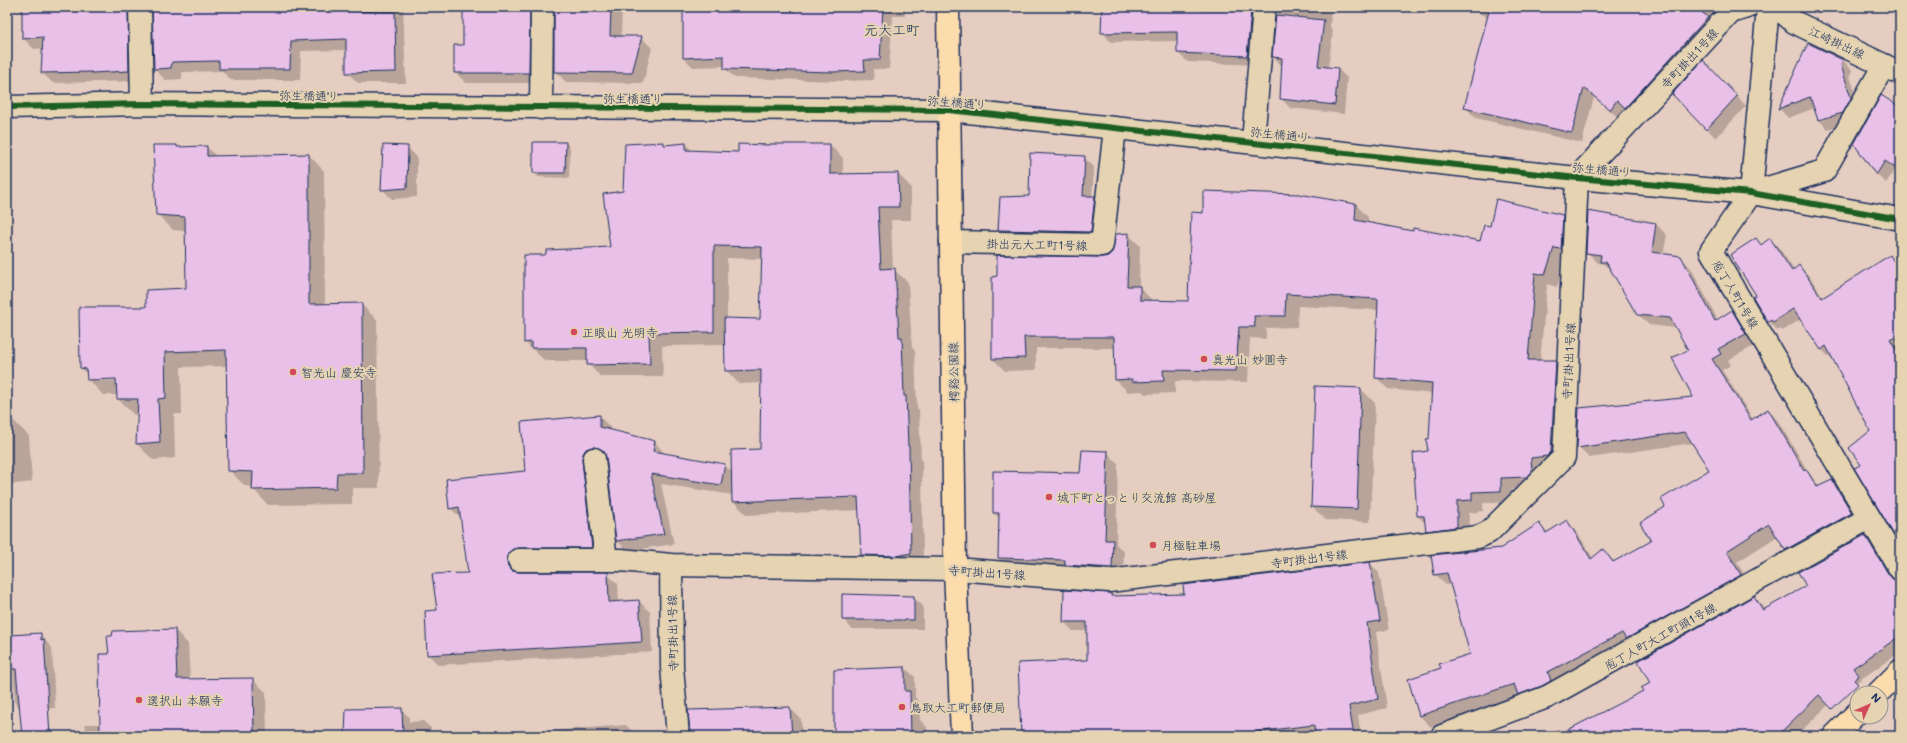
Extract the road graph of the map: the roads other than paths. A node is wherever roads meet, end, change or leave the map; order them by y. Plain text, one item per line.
1 (140, 7) edge
2 (542, 7) edge
3 (948, 7) edge
4 (1264, 7) edge
5 (1747, 7) edge
6 (1768, 7) edge
7 (1777, 7) edge
8 (1892, 69) edge
9 (142, 104) junction
10 (7, 107) edge
11 (542, 108) junction
12 (949, 110) junction
13 (1115, 128) junction
14 (1253, 142) junction
15 (1577, 178) junction
16 (1751, 193) junction
17 (1900, 219) edge
18 (951, 242) junction
19 (594, 459) dead end
20 (1870, 518) junction
21 (519, 560) dead end
22 (606, 560) junction
23 (671, 565) junction
24 (956, 569) junction
25 (1900, 569) edge
26 (1900, 671) edge
27 (1886, 685) edge
28 (1849, 721) edge
29 (678, 736) edge
30 (962, 736) edge
31 (1442, 736) edge
32 (1834, 736) edge

1 - 9 street
2 - 11 street
3 - 12 main road, 樗谿公園線
4 - 14 street
5 - 15 street, 寺町掛出1号線
6 - 16 street
7 - 8 street, 江崎掛出線
8 - 16 street
9 - 10 street, 弥生橋通り
9 - 11 street, 弥生橋通り
11 - 12 street, 弥生橋通り
12 - 13 street, 弥生橋通り
12 - 18 main road, 樗谿公園線
13 - 14 street, 弥生橋通り
13 - 18 street, 掛出元大工町1号線
14 - 15 street, 弥生橋通り
15 - 16 street, 弥生橋通り
15 - 24 street, 寺町掛出1号線
16 - 17 street, 弥生橋通り
16 - 20 street, 庖丁人町1号線
18 - 24 main road, 樗谿公園線
19 - 22 street
20 - 25 street, 庖丁人町1号線
20 - 31 street, 庖丁人町大工町頭1号線
21 - 22 street
22 - 23 street
23 - 24 street, 寺町掛出1号線
23 - 29 street, 寺町掛出1号線
24 - 30 main road, 樗谿公園線
26 - 27 main road
28 - 32 main road

